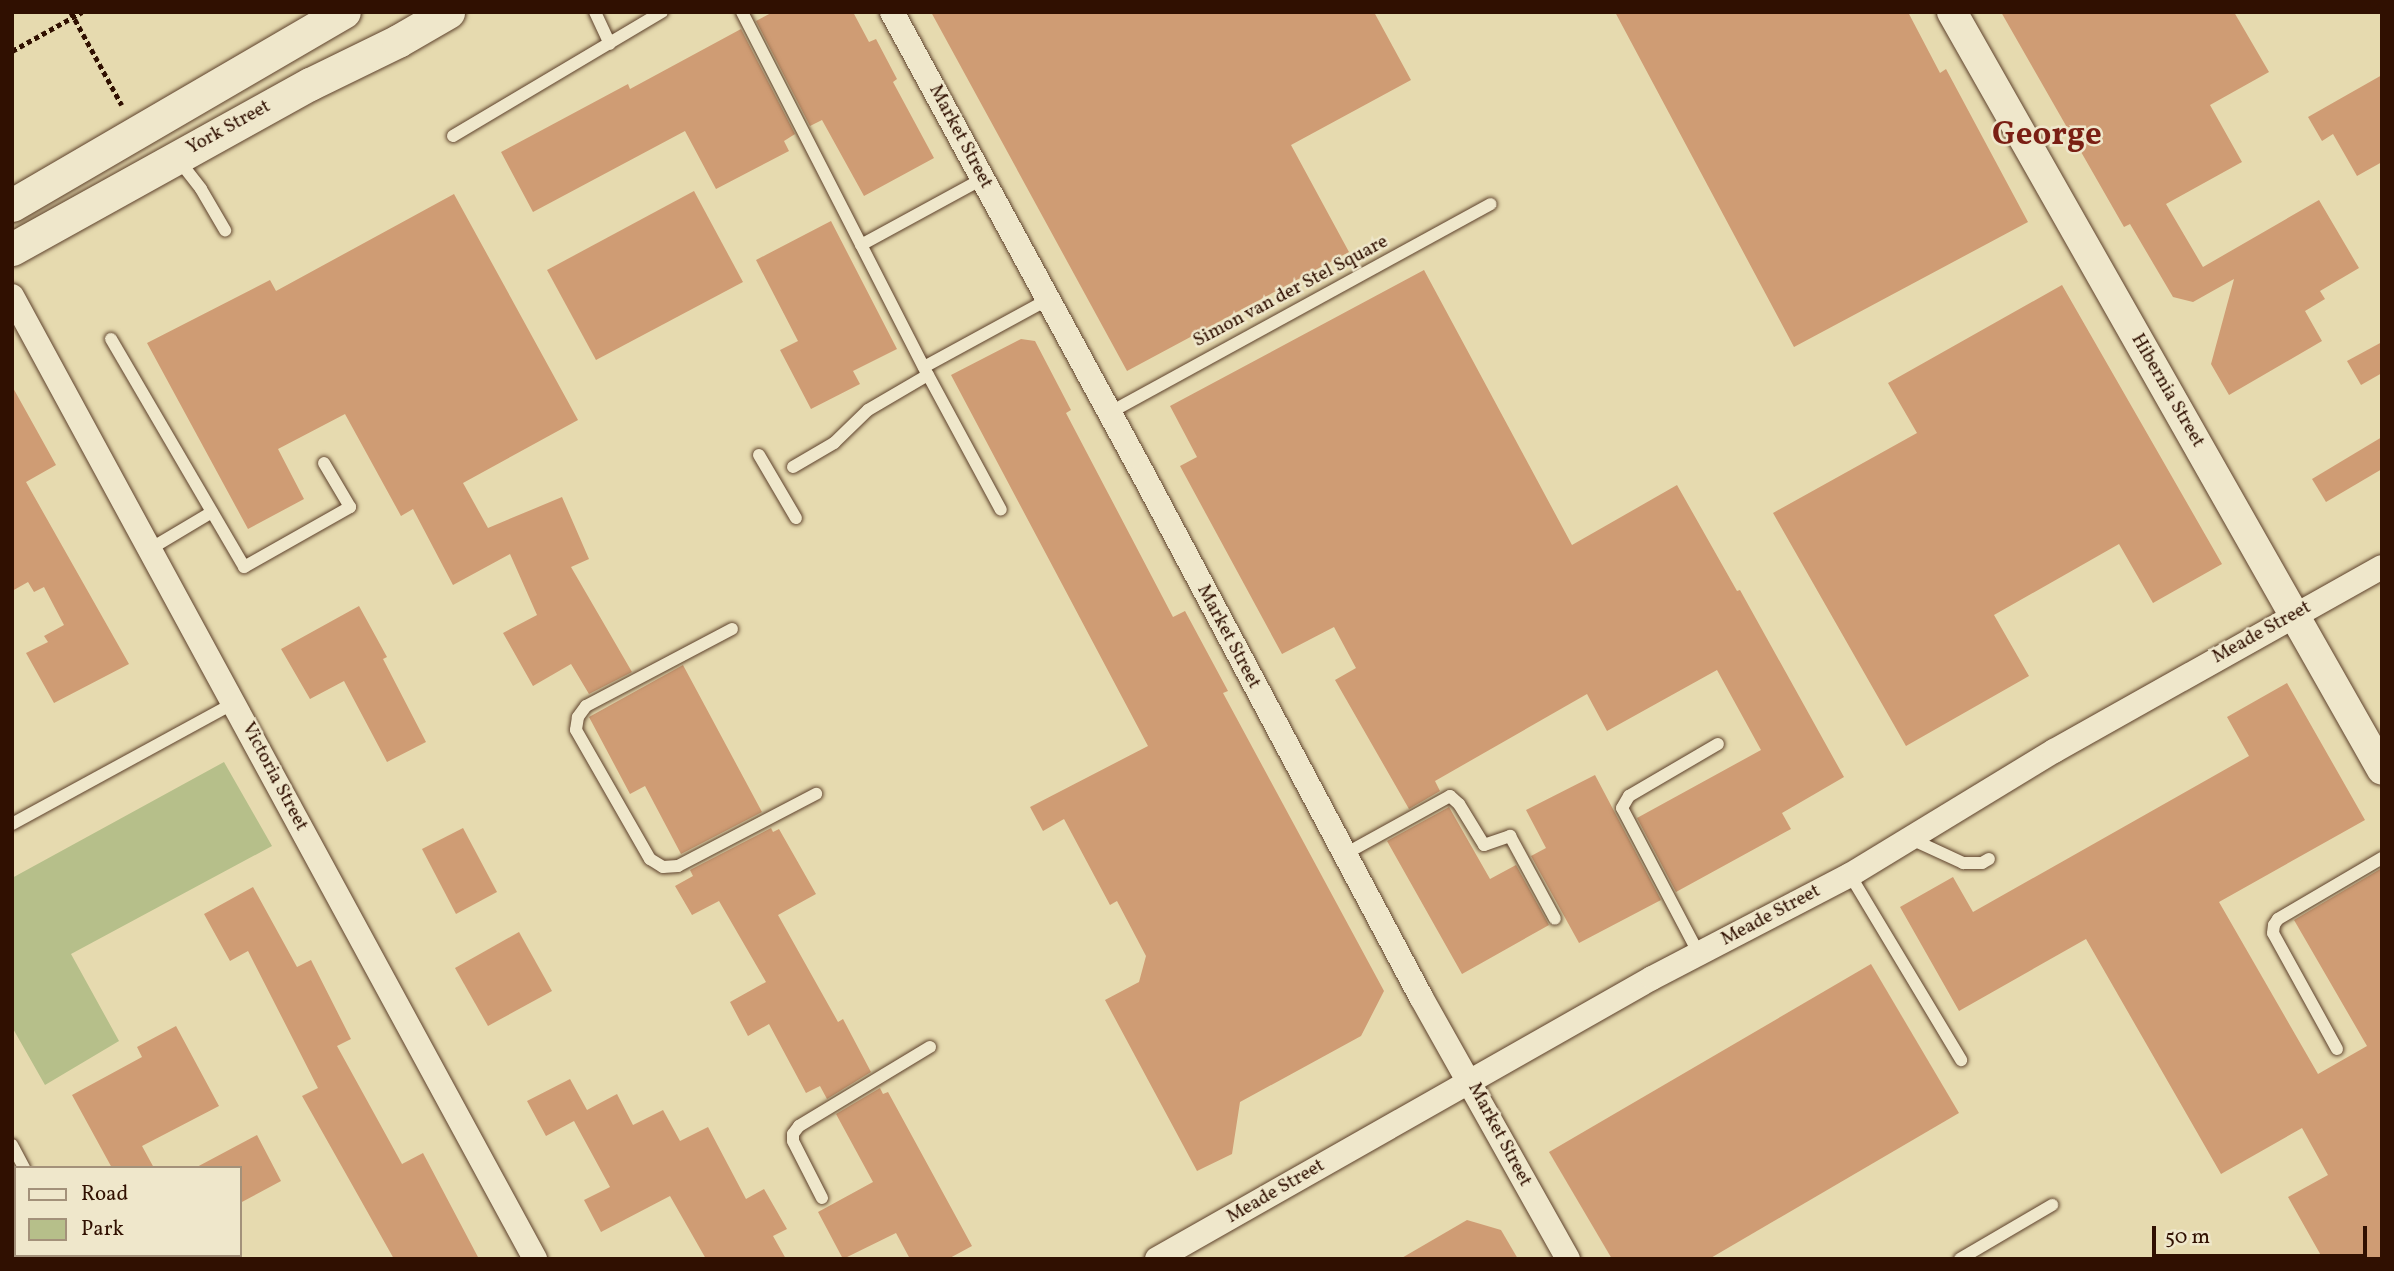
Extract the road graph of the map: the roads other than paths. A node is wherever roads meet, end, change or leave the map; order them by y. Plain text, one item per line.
1 (344, 12) edge
2 (448, 12) edge
3 (595, 12) edge
4 (662, 12) edge
5 (742, 12) edge
6 (892, 12) edge
7 (1952, 12) edge
8 (610, 44) junction
9 (453, 136) dead end
10 (177, 157) junction
11 (982, 179) junction
12 (1490, 204) dead end
13 (12, 205) edge
14 (225, 230) dead end
15 (861, 245) junction
16 (12, 249) edge
17 (12, 296) edge
18 (1047, 300) junction
19 (111, 339) dead end
20 (926, 371) junction
21 (1109, 413) junction
22 (759, 455) dead end
23 (324, 463) dead end
24 (793, 467) dead end
25 (1001, 510) dead end
26 (212, 512) junction
27 (796, 518) dead end
28 (150, 549) junction
29 (2382, 566) edge
30 (2294, 615) junction
31 (732, 629) dead end
32 (234, 703) junction
33 (1718, 744) dead end
34 (2382, 770) edge
35 (816, 794) dead end
36 (12, 824) edge
37 (1909, 838) junction
38 (1345, 854) junction
39 (2382, 858) edge
40 (1989, 859) dead end
41 (1850, 875) junction
42 (1555, 919) dead end
43 (1699, 954) junction
44 (930, 1047) dead end
45 (2337, 1049) dead end
46 (1961, 1060) dead end
47 (1471, 1083) junction
48 (12, 1145) edge
49 (23, 1166) edge
50 (822, 1198) dead end
51 (2052, 1205) dead end
52 (535, 1259) edge
53 (1157, 1259) edge
54 (1568, 1259) edge
55 (1960, 1259) edge

1 - 13 main road, York Street
2 - 10 main road, York Street
3 - 8 lane
4 - 8 lane
5 - 15 lane
6 - 11 street, Market Street
7 - 30 street, Hibernia Street
8 - 9 lane
10 - 14 lane
10 - 16 main road, York Street
11 - 15 lane
11 - 18 street, Market Street
12 - 21 lane, Simon van der Stel Square
15 - 20 lane
17 - 28 street, Victoria Street
18 - 20 lane
18 - 21 street, Market Street
19 - 26 lane
20 - 24 lane
20 - 25 lane
21 - 38 street, Market Street
22 - 27 lane
23 - 26 lane
26 - 28 lane
28 - 32 street, Victoria Street
29 - 30 street, Meade Street
30 - 34 street, Hibernia Street
30 - 37 street, Meade Street
31 - 35 lane
32 - 36 lane
32 - 52 street, Victoria Street
33 - 43 lane
37 - 40 lane
37 - 41 street, Meade Street
38 - 42 lane
38 - 47 street, Market Street
39 - 45 lane
41 - 43 street, Meade Street
41 - 46 lane
43 - 47 street, Meade Street
44 - 50 lane
47 - 53 street, Meade Street
47 - 54 street, Market Street
48 - 49 lane
51 - 55 lane

